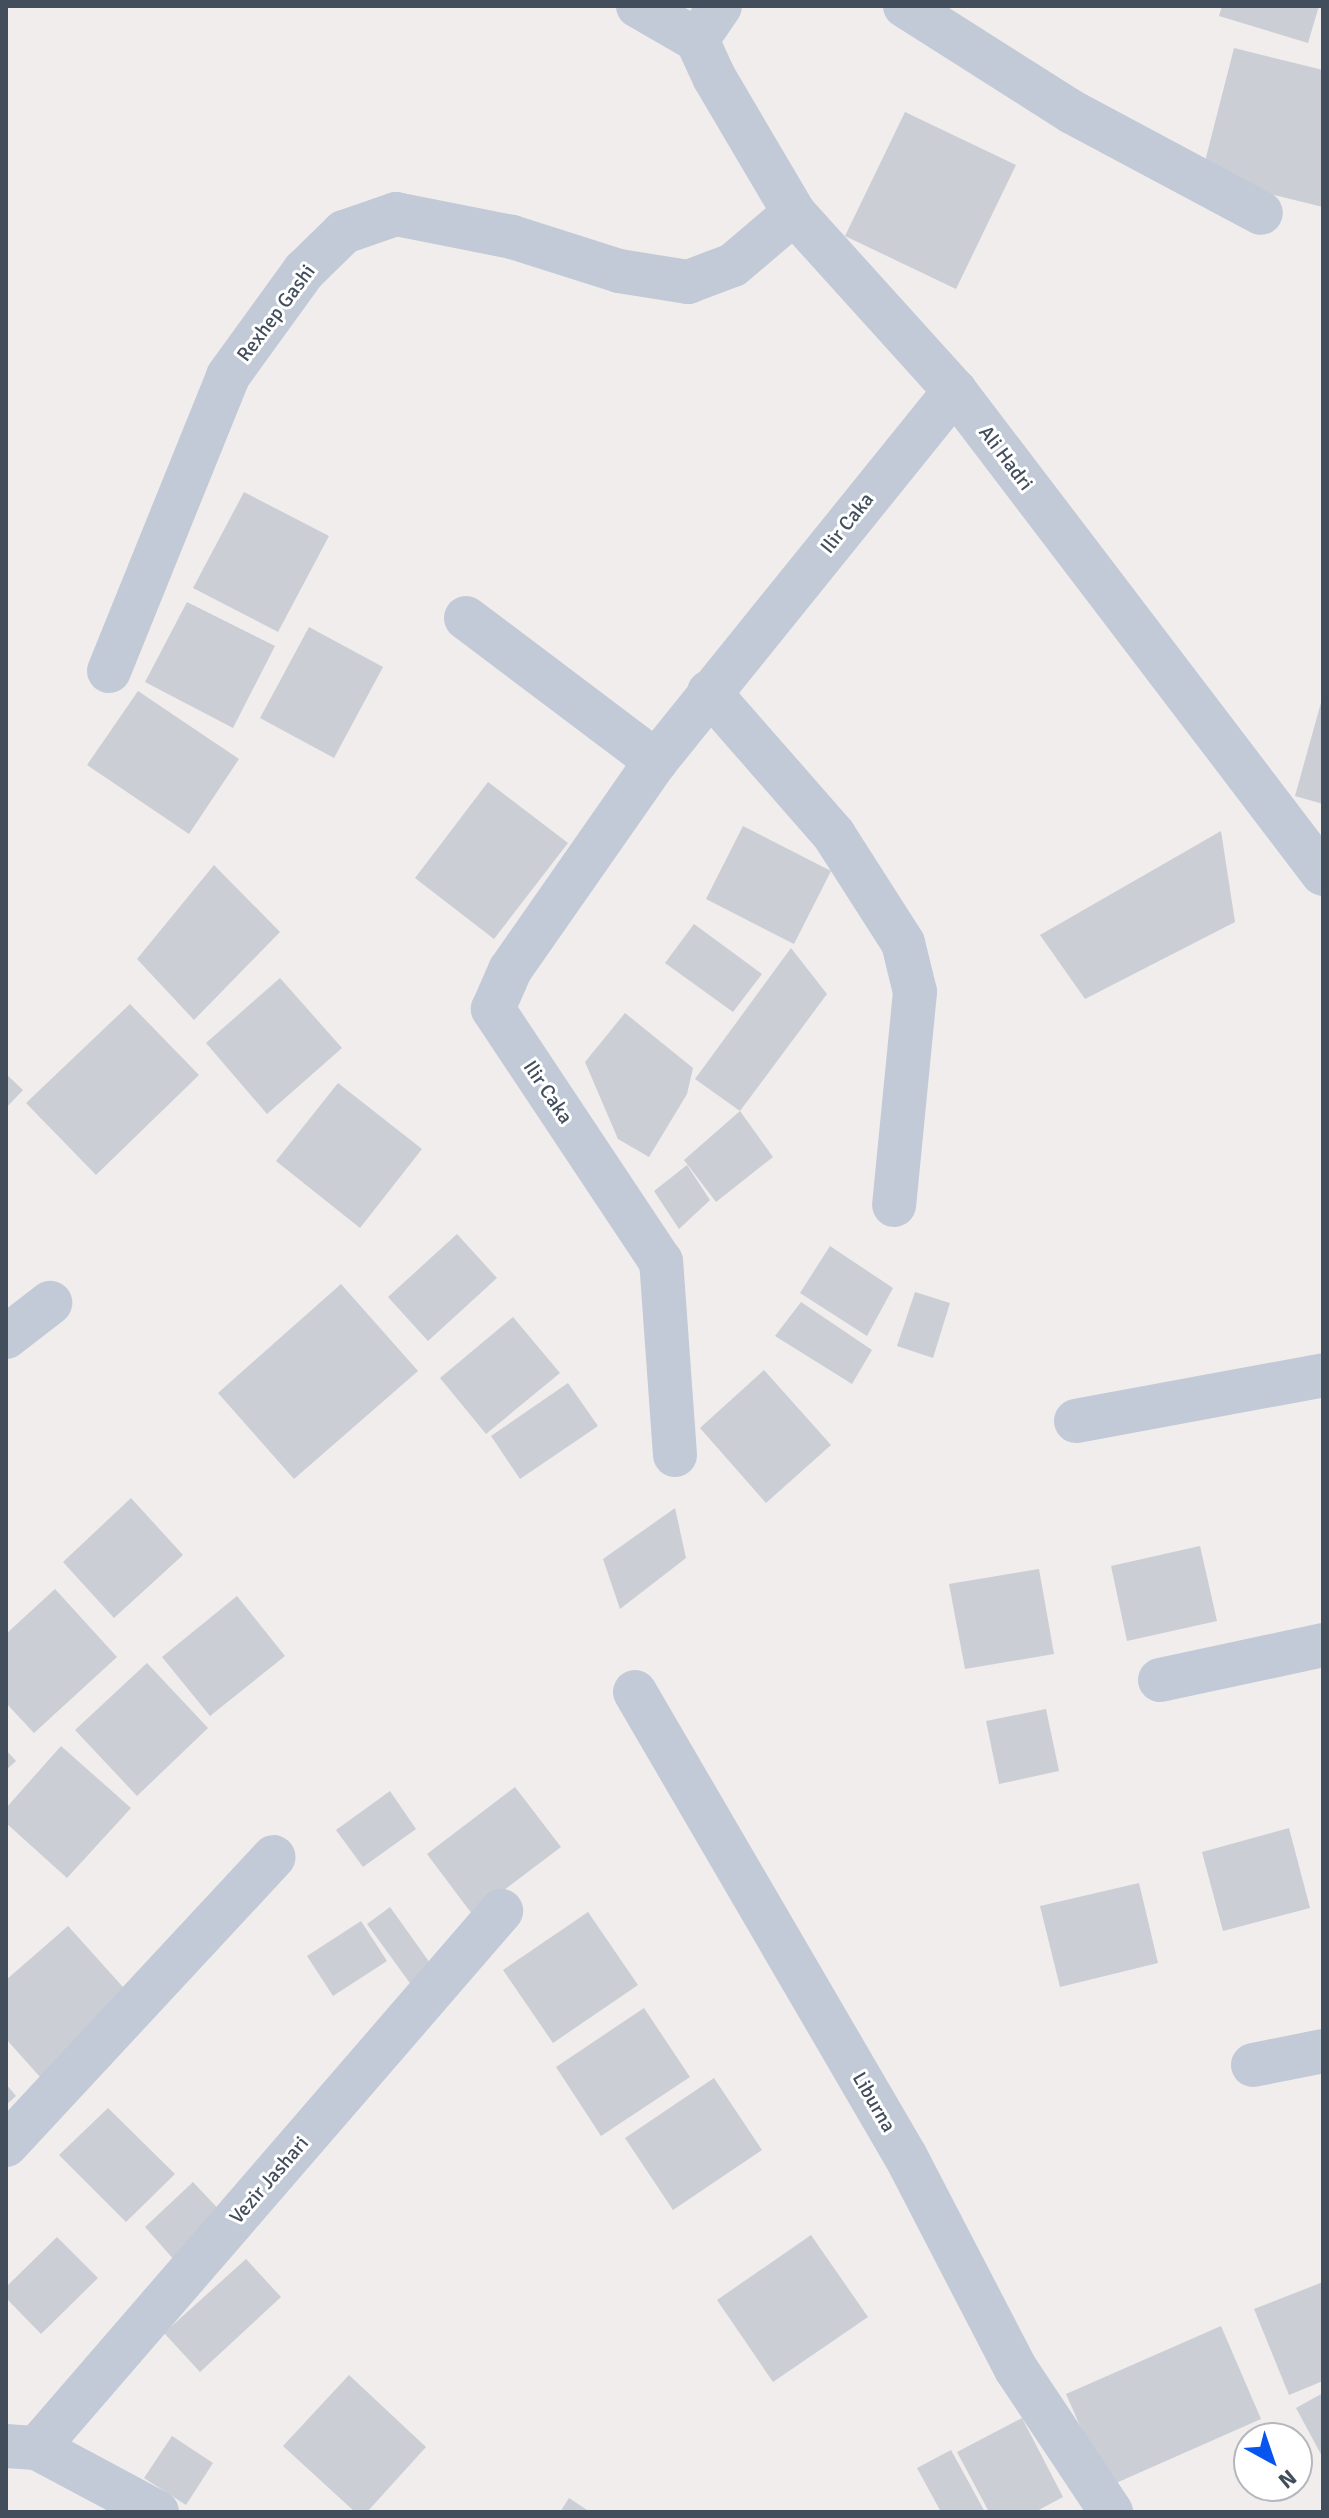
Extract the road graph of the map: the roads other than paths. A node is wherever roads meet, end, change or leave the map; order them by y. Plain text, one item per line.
1 (638, 6) edge
2 (905, 6) edge
3 (708, 23) edge
4 (794, 213) junction
5 (1261, 213) dead end
6 (955, 391) junction
7 (466, 618) dead end
8 (109, 671) dead end
9 (709, 692) junction
10 (656, 761) junction
11 (1323, 874) edge
12 (894, 1205) dead end
13 (50, 1303) dead end
14 (6, 1337) edge
15 (1323, 1375) edge
16 (1076, 1421) dead end
17 (675, 1455) dead end
18 (1323, 1645) edge
19 (1160, 1680) dead end
20 (635, 1692) dead end
21 (274, 1857) dead end
22 (501, 1911) dead end
23 (1323, 2051) edge
24 (1253, 2065) dead end
25 (6, 2145) edge
26 (22, 2447) edge
27 (157, 2512) edge
28 (1111, 2512) edge

1 - 3 street
2 - 5 street
3 - 4 street, Ali Hadri
4 - 6 street, Ali Hadri
4 - 8 street, Rexhep Gashi
6 - 9 street, Ilir Caka
6 - 11 street, Ali Hadri
7 - 10 street
9 - 10 street, Ilir Caka
9 - 12 street
10 - 17 street, Ilir Caka
13 - 14 street
15 - 16 street
18 - 19 street
20 - 28 street, Liburna
21 - 25 street
22 - 26 street, Vezir Jashari
23 - 24 street
26 - 27 street, Vezir Jashari

